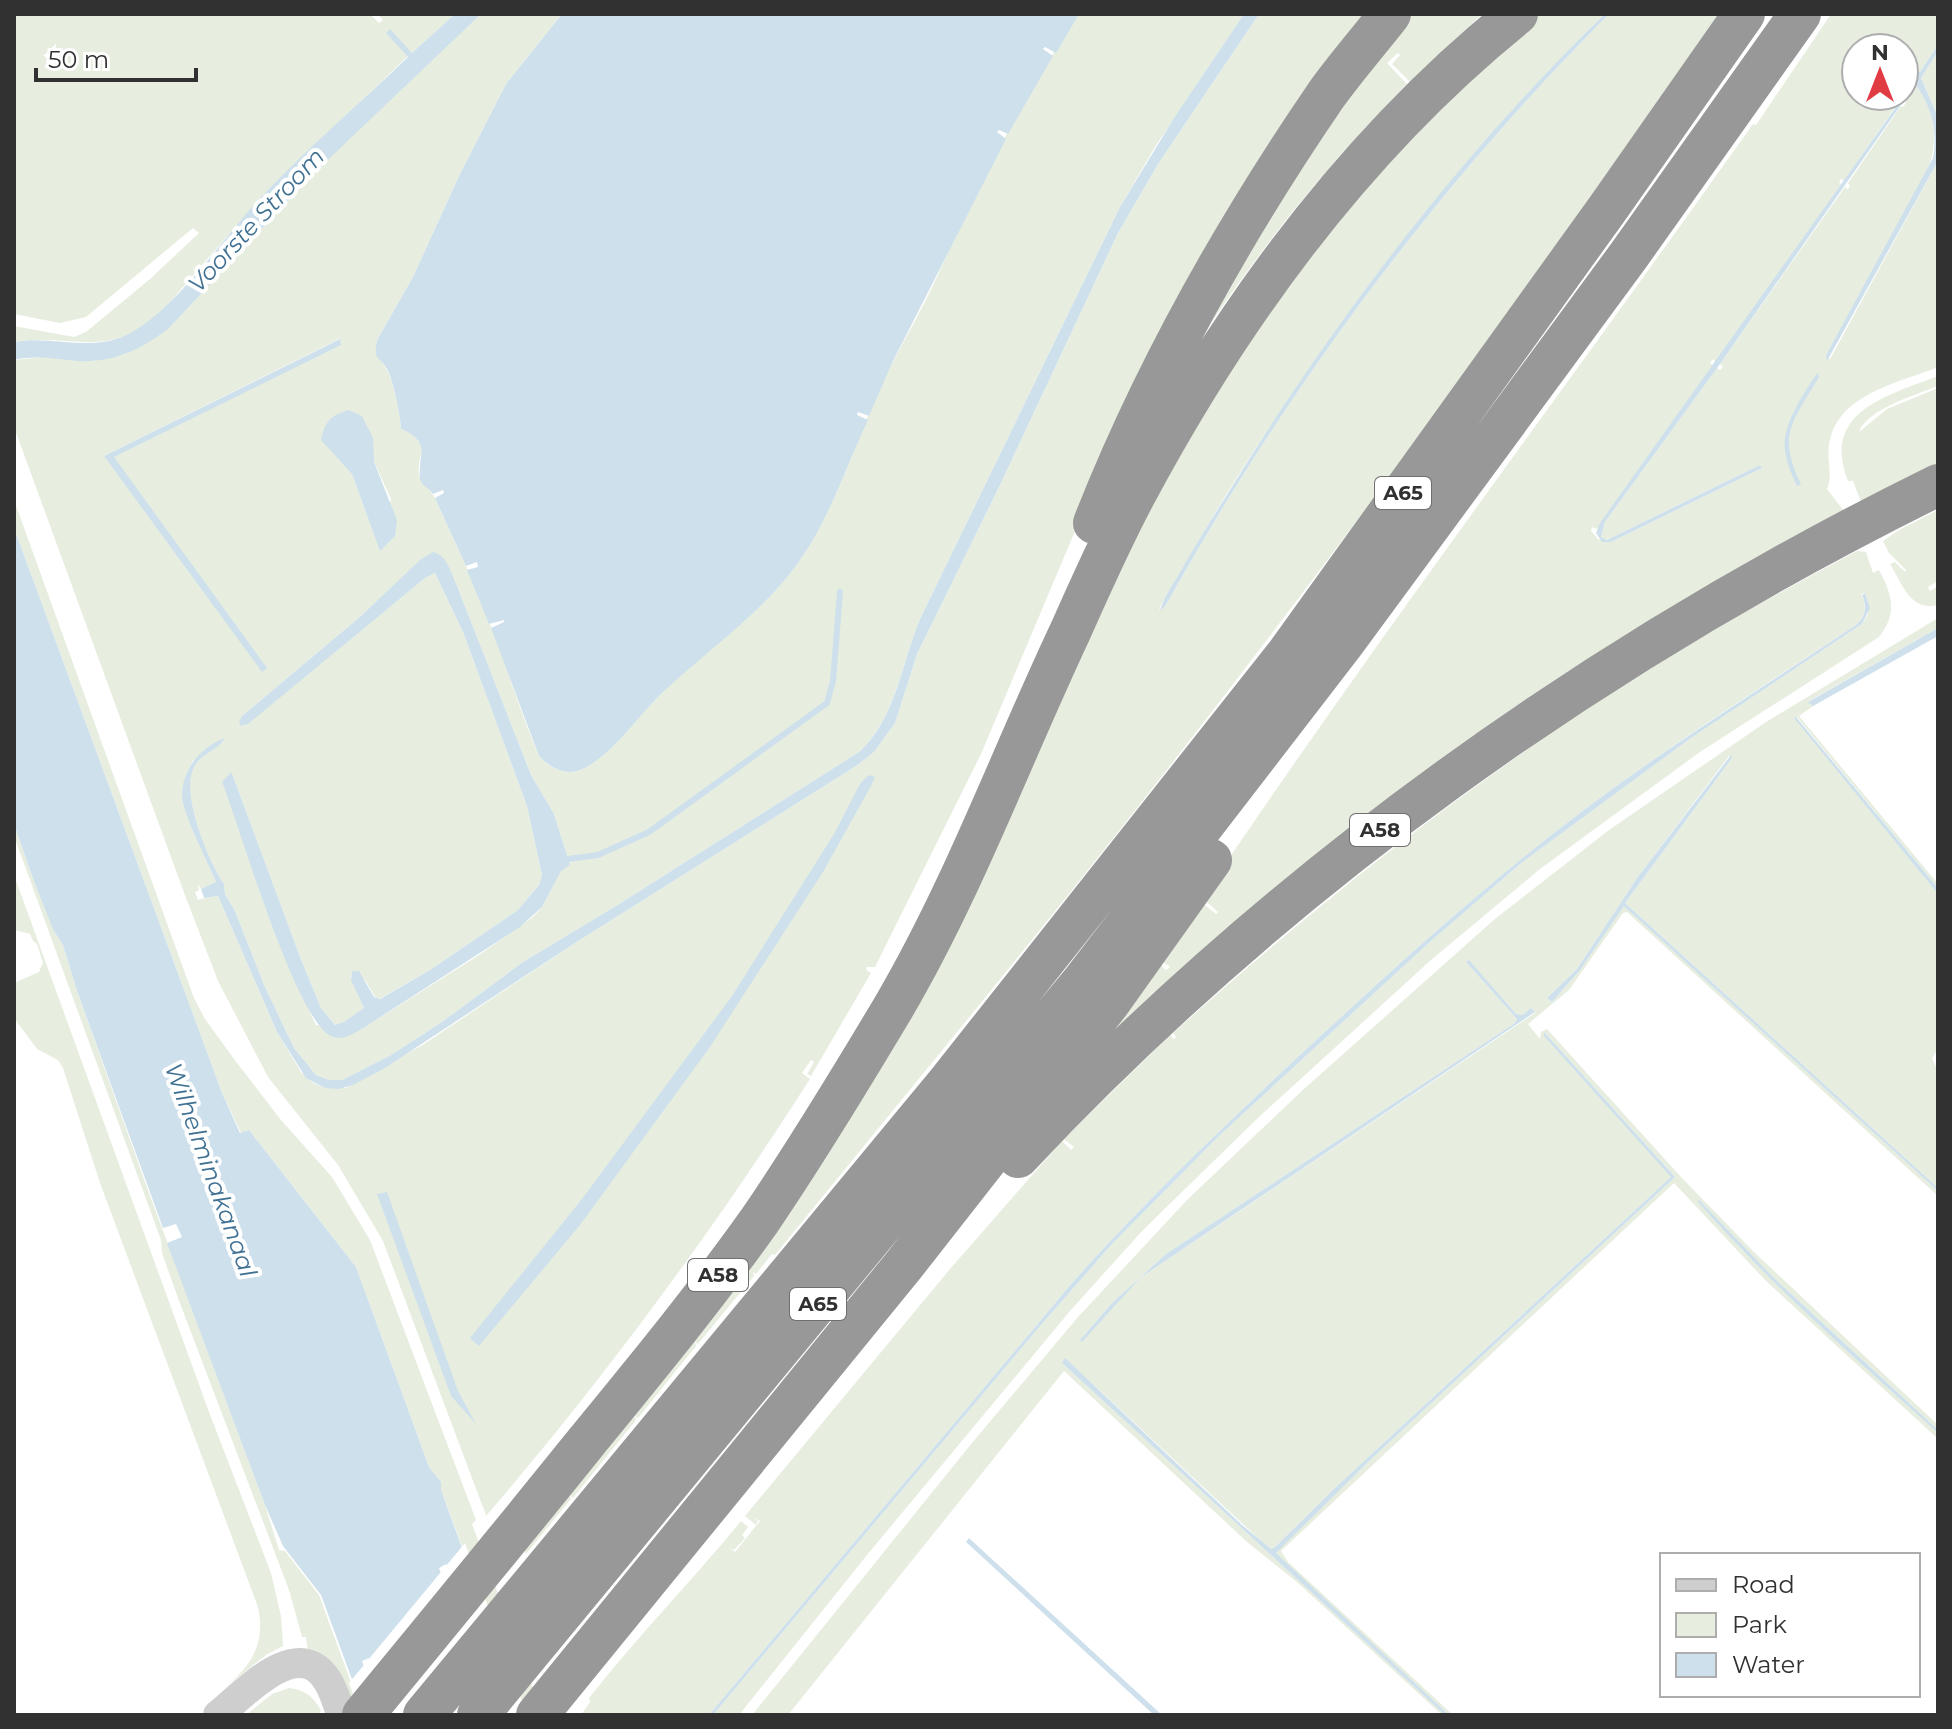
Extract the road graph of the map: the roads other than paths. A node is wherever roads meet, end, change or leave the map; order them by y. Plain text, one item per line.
1 (1390, 14) edge
2 (1517, 14) edge
3 (1744, 14) edge
4 (1800, 14) edge
5 (1938, 485) edge
6 (1068, 635) junction
7 (1342, 645) junction
8 (904, 1265) junction
9 (218, 1715) edge
10 (342, 1715) edge
11 (363, 1715) edge
12 (424, 1715) edge
13 (478, 1715) edge
14 (537, 1715) edge

1 - 6 highway
2 - 6 highway, A58
3 - 12 highway, A65
4 - 7 highway, A65
5 - 8 highway, A58
6 - 11 highway, A58
7 - 8 highway, A58
7 - 13 highway, A65
8 - 14 highway, A58
9 - 10 street

